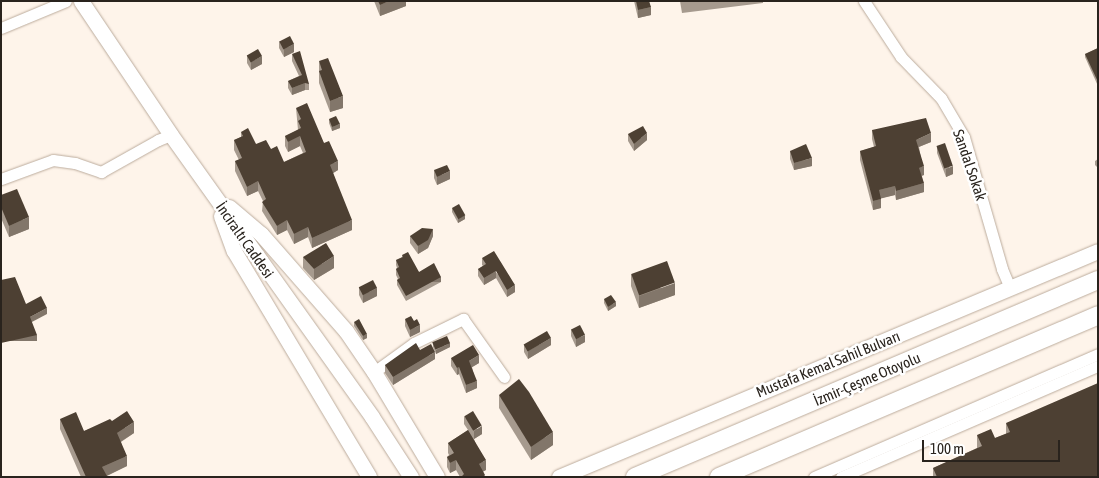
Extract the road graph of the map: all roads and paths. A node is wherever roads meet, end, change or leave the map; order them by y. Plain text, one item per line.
1 (66, 1) edge
2 (81, 1) edge
3 (864, 1) edge
4 (1, 28) edge
5 (171, 135) junction
6 (1, 180) edge
7 (213, 193) junction
8 (1098, 251) edge
9 (1098, 280) edge
10 (1010, 288) junction
11 (1098, 315) edge
12 (1098, 354) edge
13 (1098, 366) edge
14 (374, 372) junction
15 (504, 377) dead end
16 (368, 477) edge
17 (412, 477) edge
18 (436, 477) edge
19 (559, 477) edge
20 (635, 477) edge
21 (719, 477) edge
22 (814, 477) edge
23 (841, 477) edge

1 - 4 street
2 - 5 main road, İnciraltı Caddesi
3 - 10 street, Sandal Sokak
5 - 6 street
5 - 7 main road, İnciraltı Caddesi
7 - 14 main road
7 - 16 main road
7 - 17 main road, İnciraltı Caddesi
8 - 10 main road, Mustafa Kemal Sahil Bulvarı
9 - 20 highway, İzmir-Çeşme Otoyolu
10 - 19 main road, Mustafa Kemal Sahil Bulvarı
11 - 21 highway
12 - 22 street
13 - 23 street
14 - 15 street
14 - 18 main road

